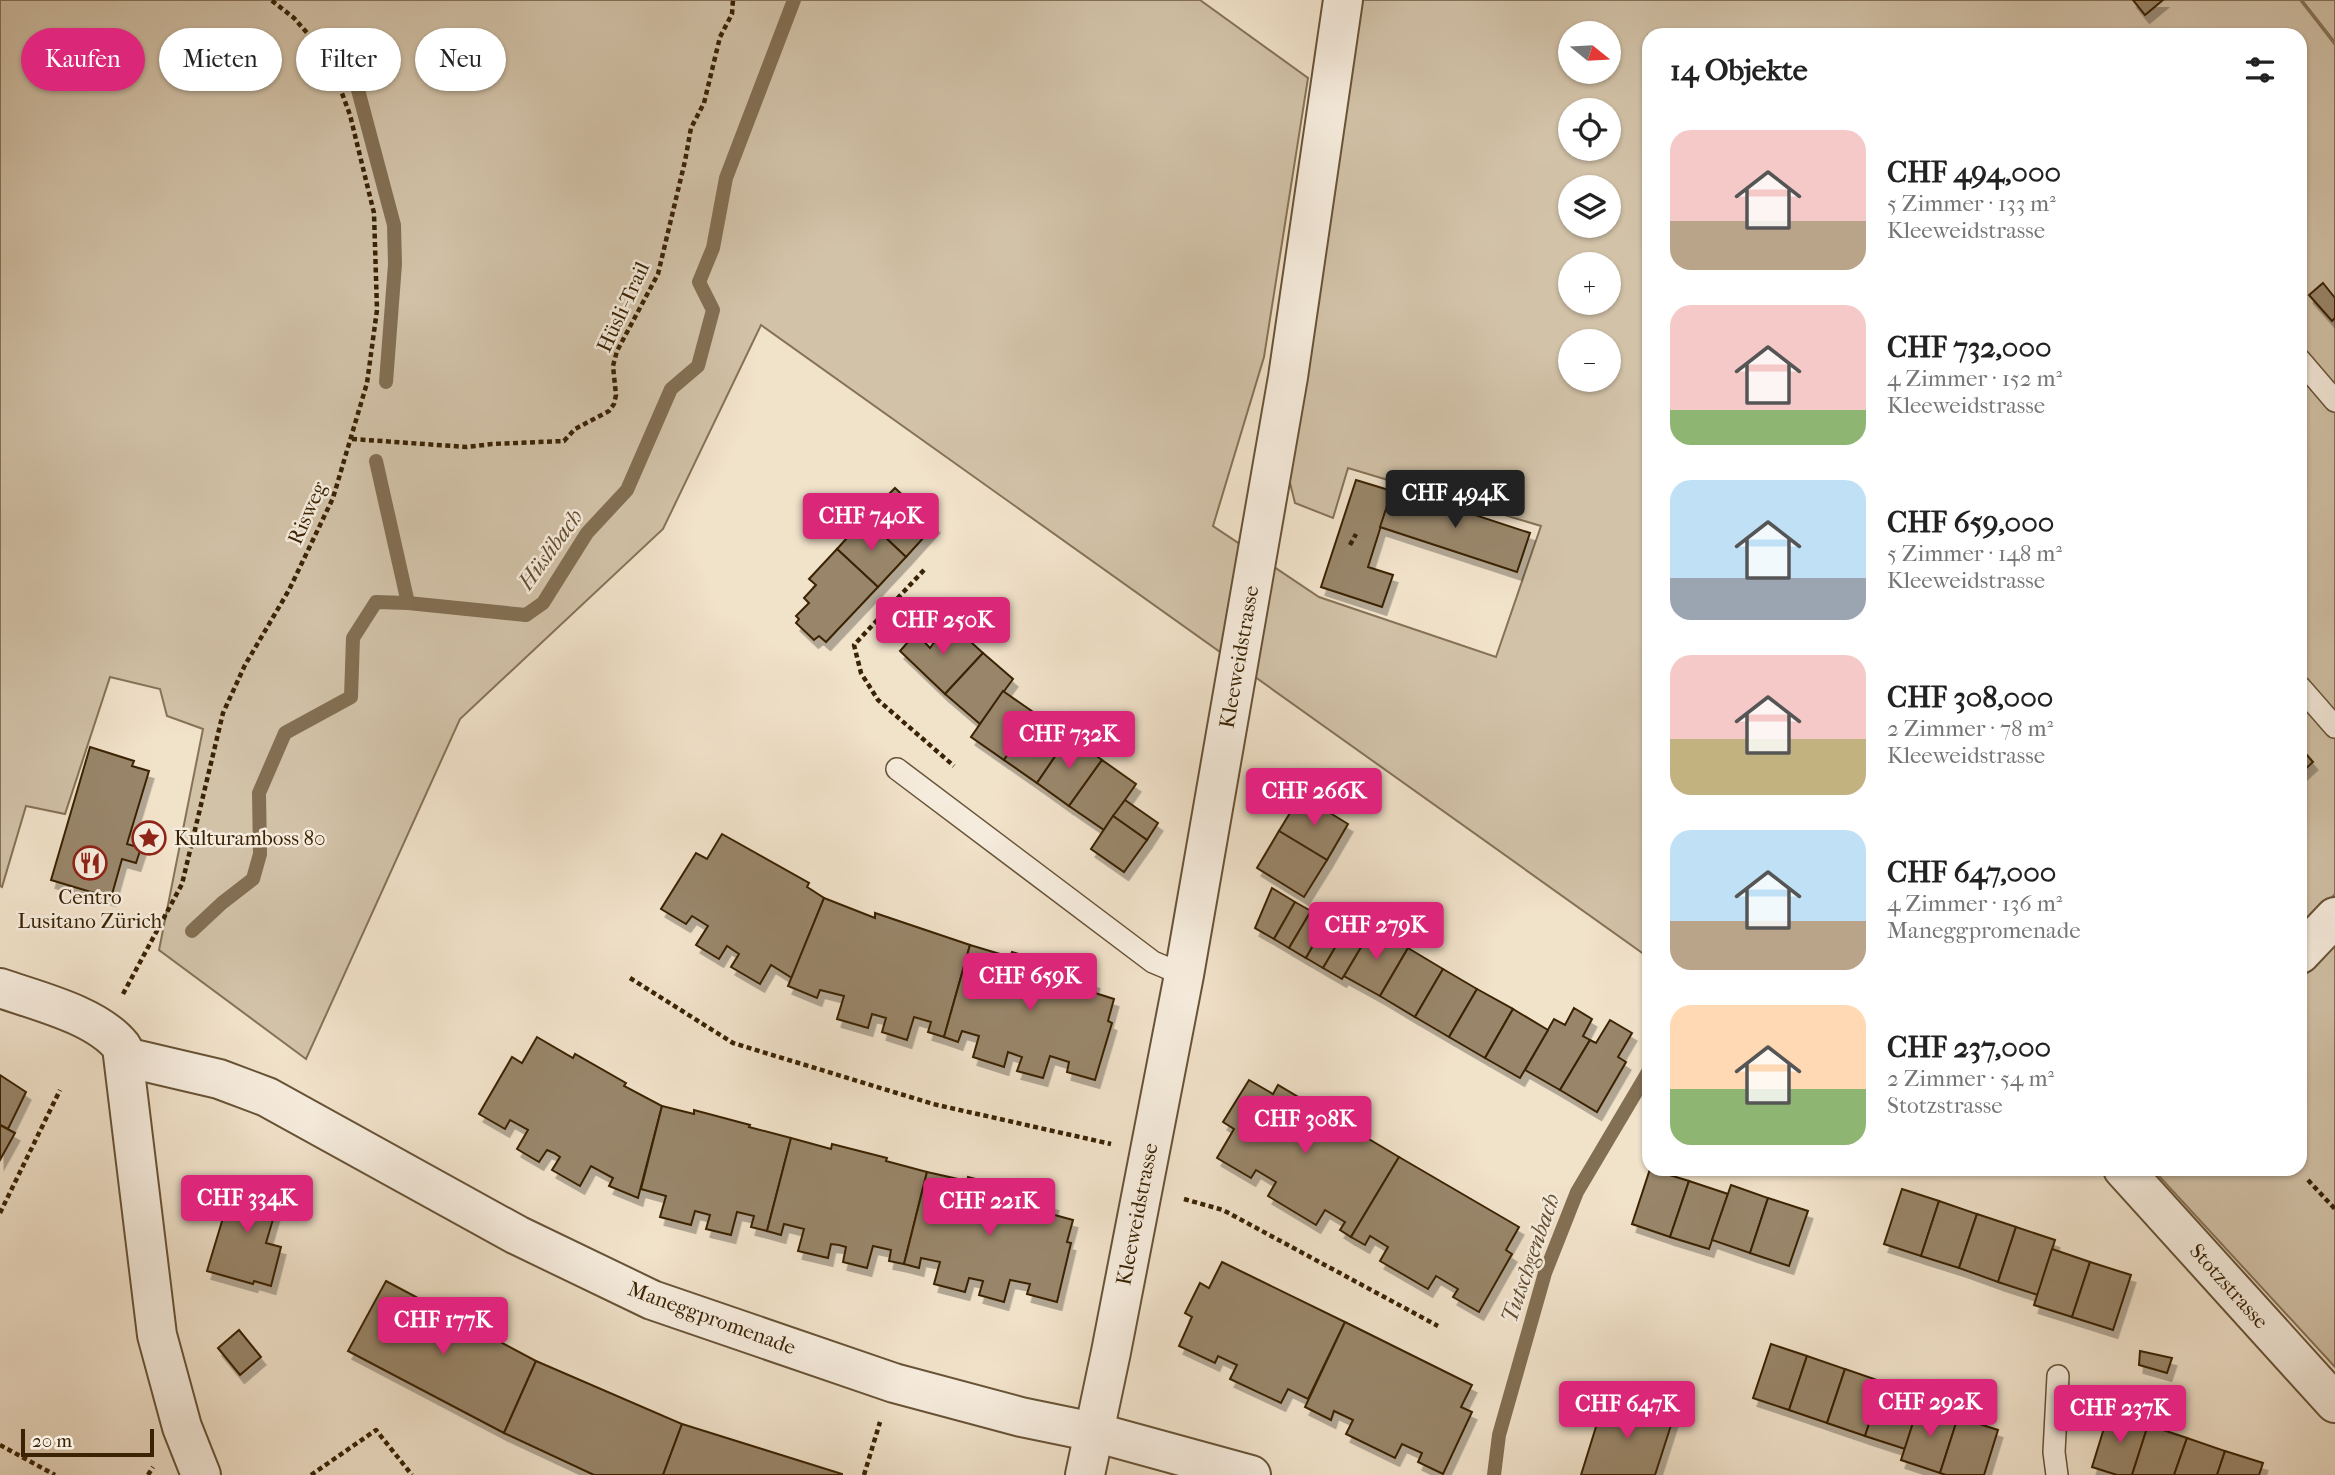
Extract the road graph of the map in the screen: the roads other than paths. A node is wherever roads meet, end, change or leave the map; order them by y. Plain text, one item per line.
1 (1343, 0) edge
2 (2307, 368) edge
3 (2335, 401) edge
4 (2307, 695) edge
5 (2335, 727) edge
6 (897, 769) dead end
7 (2335, 917) edge
8 (2307, 947) edge
9 (1184, 975) junction
10 (0, 988) edge
11 (115, 1043) junction
12 (2129, 1176) edge
13 (2057, 1376) dead end
14 (2335, 1403) edge
15 (1094, 1432) junction
16 (201, 1475) edge
17 (1085, 1475) edge
18 (1251, 1475) edge
19 (2057, 1475) edge

1 - 9 street, Kleeweidstrasse
2 - 3 lane
4 - 5 lane
6 - 9 lane
7 - 8 street
9 - 15 street, Kleeweidstrasse
10 - 11 street, Maneggpromenade
11 - 15 street, Maneggpromenade
11 - 16 street
12 - 14 street, Stotzstrasse
13 - 19 lane
15 - 17 street, Kleeweidstrasse
15 - 18 street, Maneggpromenade

